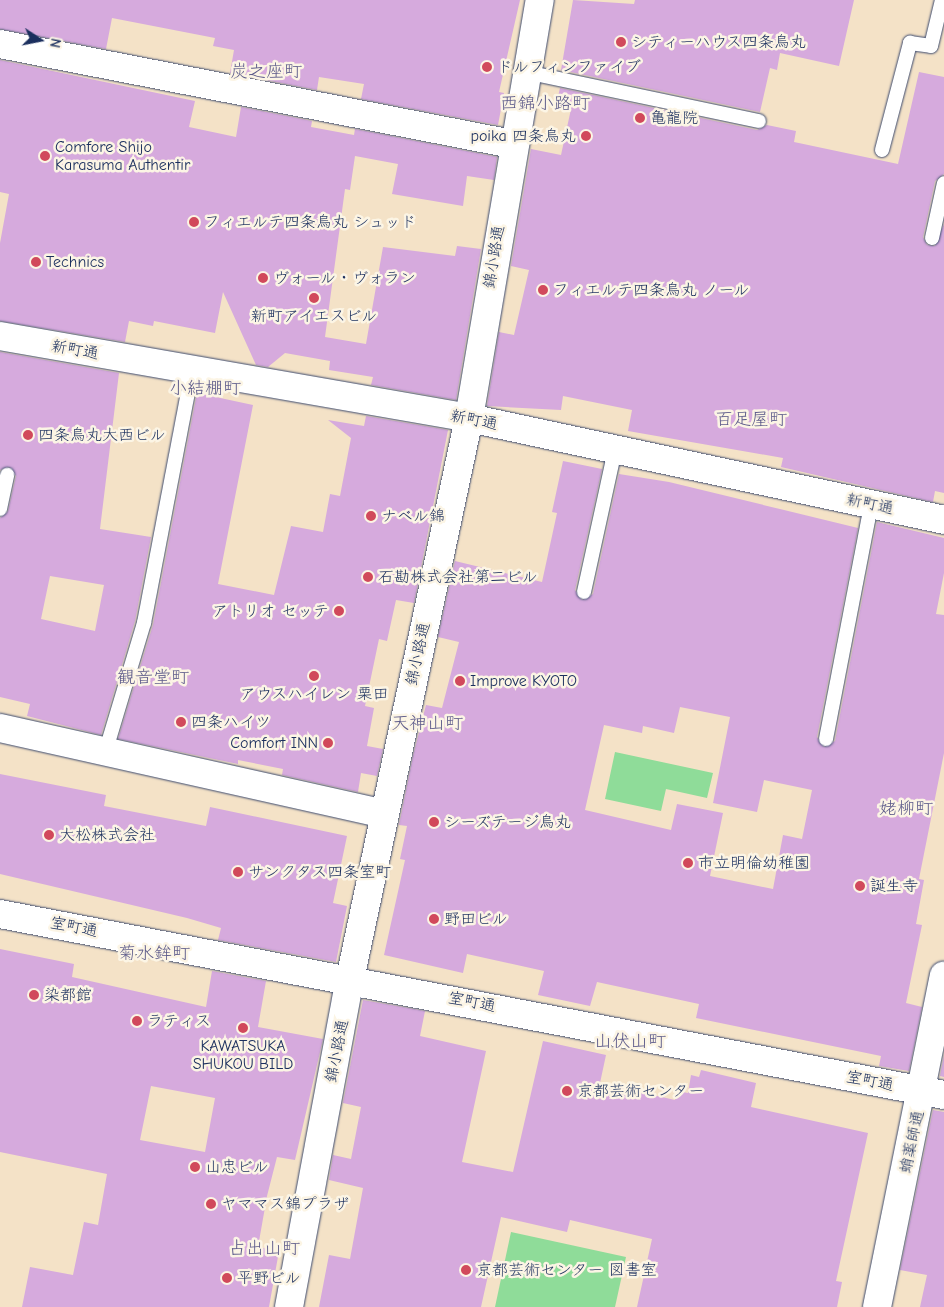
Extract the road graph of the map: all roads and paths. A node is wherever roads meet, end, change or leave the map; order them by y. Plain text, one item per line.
1 (540, 0) edge
2 (942, 0) edge
3 (0, 44) edge
4 (526, 72) junction
5 (759, 121) dead end
6 (512, 144) junction
7 (882, 150) dead end
8 (944, 183) edge
9 (932, 238) dead end
10 (0, 336) edge
11 (192, 371) junction
12 (468, 418) junction
13 (615, 450) junction
14 (7, 475) dead end
15 (871, 505) junction
16 (0, 509) edge
17 (944, 520) edge
18 (584, 592) dead end
19 (0, 728) edge
20 (826, 739) dead end
21 (105, 753) junction
22 (384, 814) junction
23 (0, 914) edge
24 (944, 976) edge
25 (350, 979) junction
26 (933, 1093) edge
27 (289, 1307) edge
28 (877, 1307) edge

1 - 4 street, 錦小路通
2 - 7 lane
3 - 6 street
4 - 5 lane
4 - 6 street, 錦小路通
6 - 12 street, 錦小路通
8 - 9 lane
10 - 11 street, 新町通
11 - 12 street, 新町通
11 - 21 lane
12 - 13 street, 新町通
12 - 22 street, 錦小路通
13 - 15 street, 新町通
13 - 18 lane
14 - 16 lane
15 - 17 street, 新町通
15 - 20 lane
19 - 21 street
21 - 22 street
22 - 25 street, 錦小路通
23 - 25 street, 室町通
24 - 26 street, 蛸薬師通
25 - 26 street, 室町通
25 - 27 street, 錦小路通
26 - 28 street, 蛸薬師通

